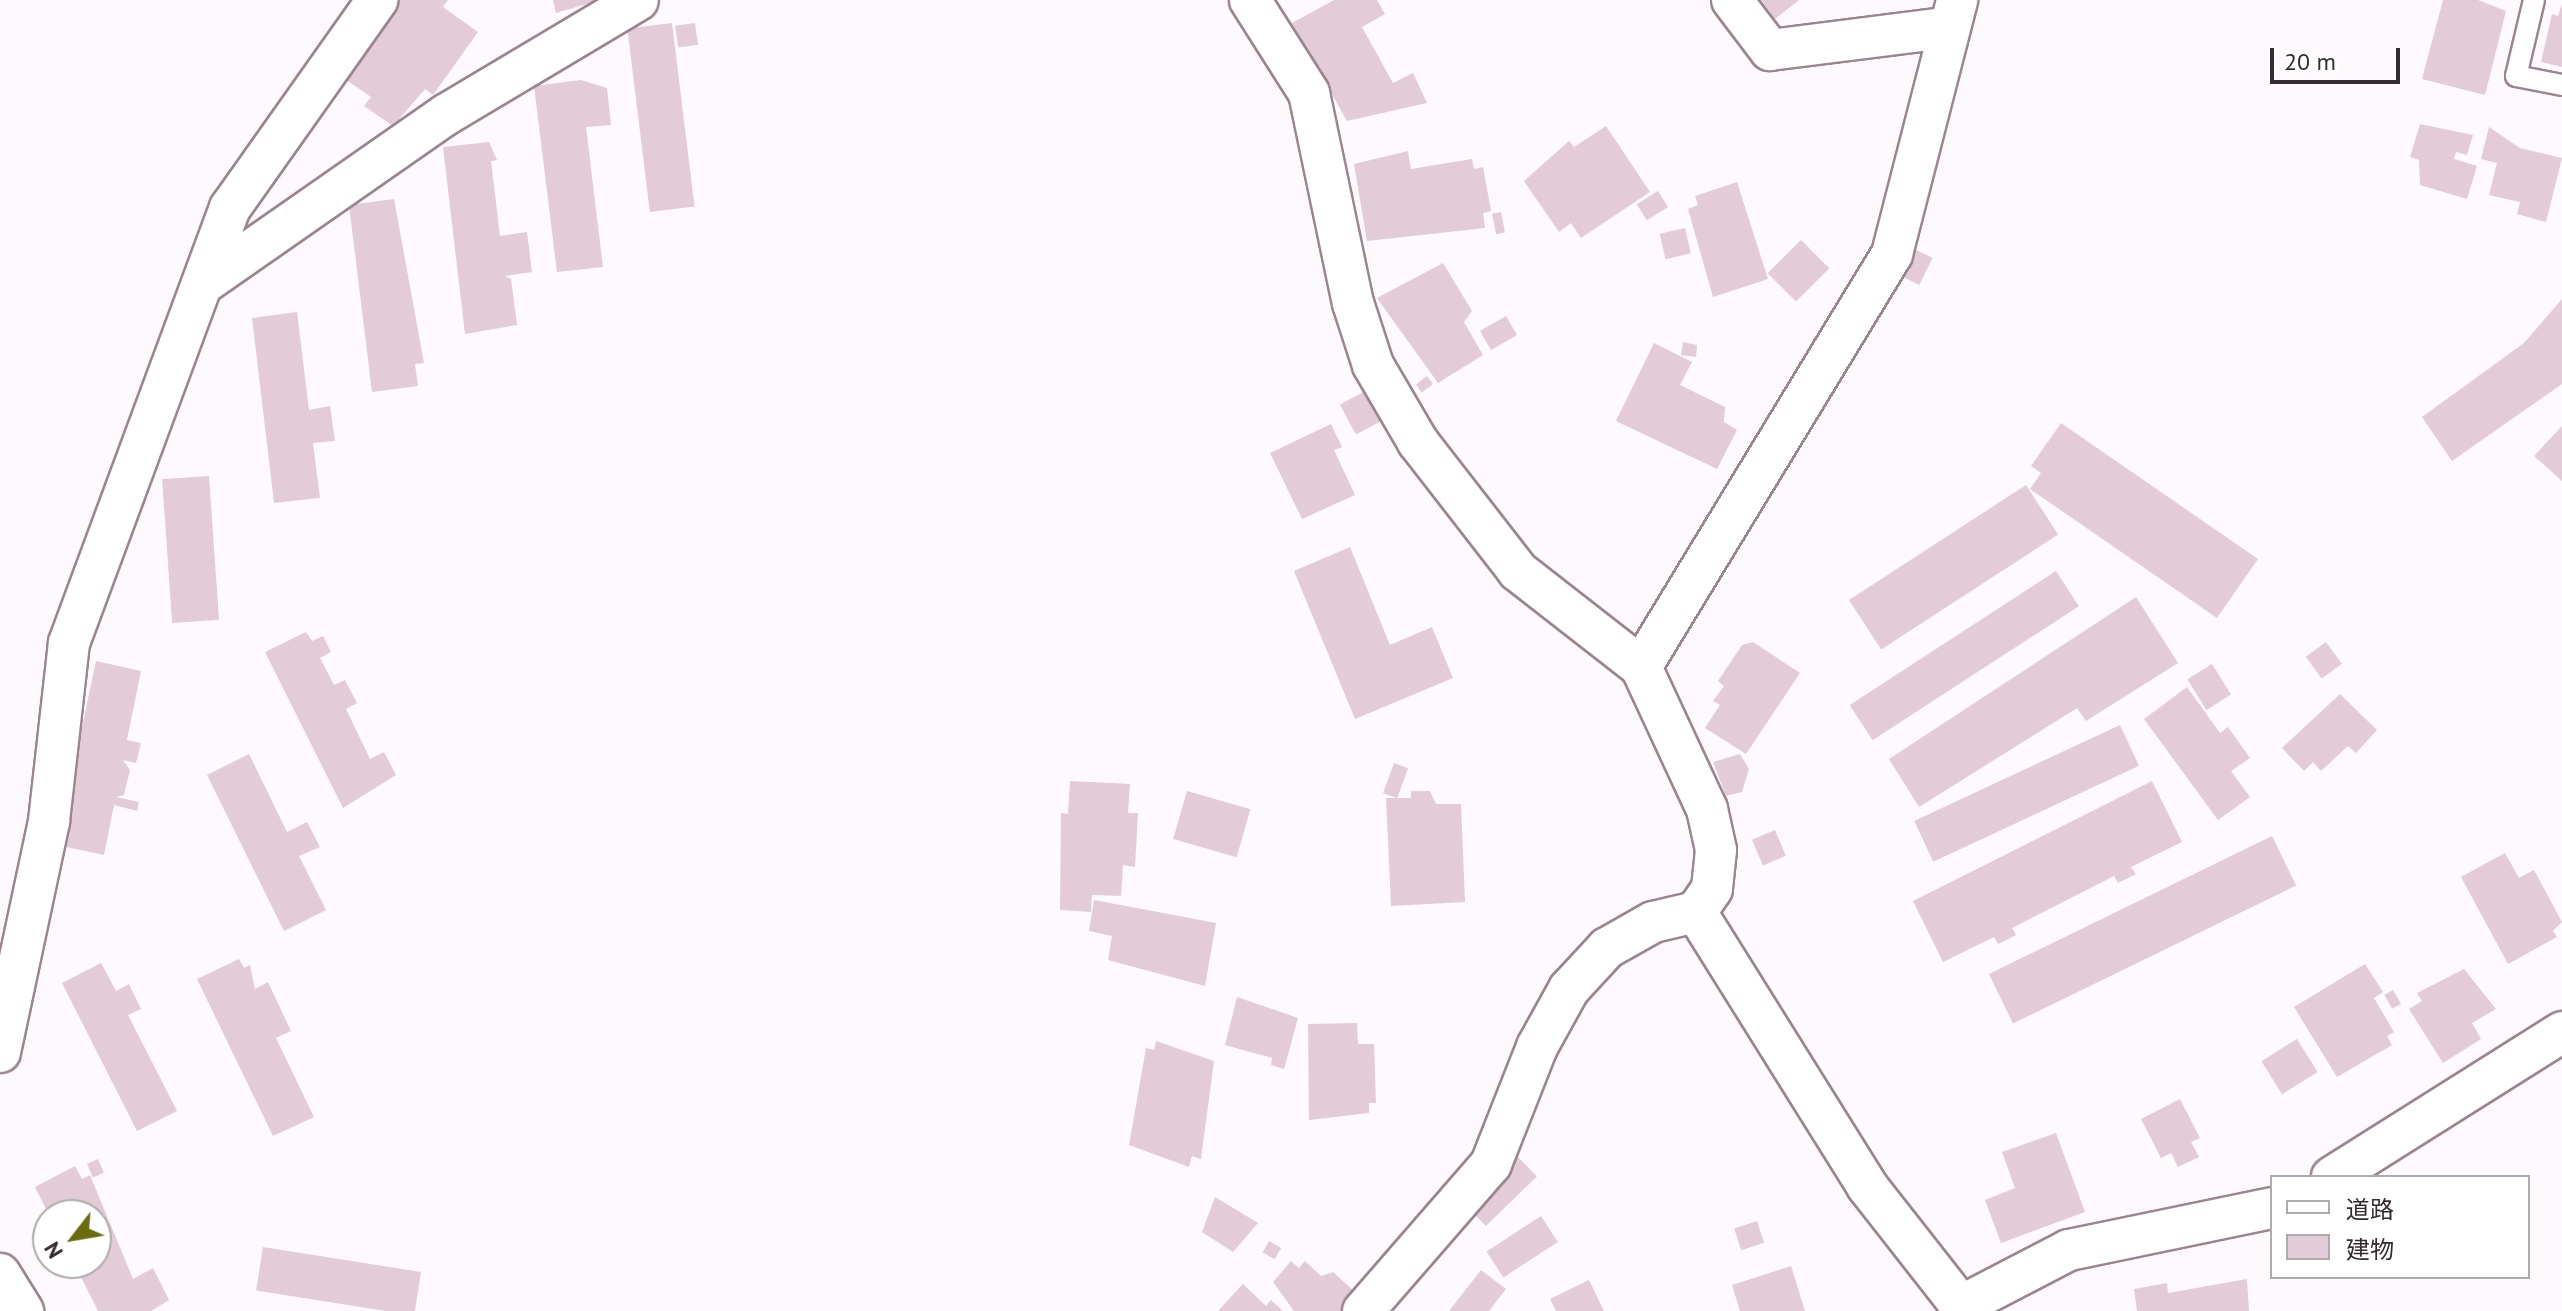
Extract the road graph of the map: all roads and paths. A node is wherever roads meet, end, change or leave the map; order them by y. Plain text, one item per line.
1 (377, 0) edge
2 (638, 0) edge
3 (1250, 0) edge
4 (1732, 0) edge
5 (2534, 0) edge
6 (1951, 14) edge
7 (2562, 85) edge
8 (203, 284) junction
9 (1641, 667) junction
10 (1696, 912) junction
11 (2562, 1032) edge
12 (0, 1052) edge
13 (2335, 1175) edge
14 (2270, 1208) edge
15 (1363, 1311) edge

1 - 8 street
2 - 8 street
3 - 9 street
4 - 6 street
5 - 7 lane
6 - 9 street
8 - 12 street
9 - 10 street
10 - 14 street
10 - 15 street
11 - 13 street

